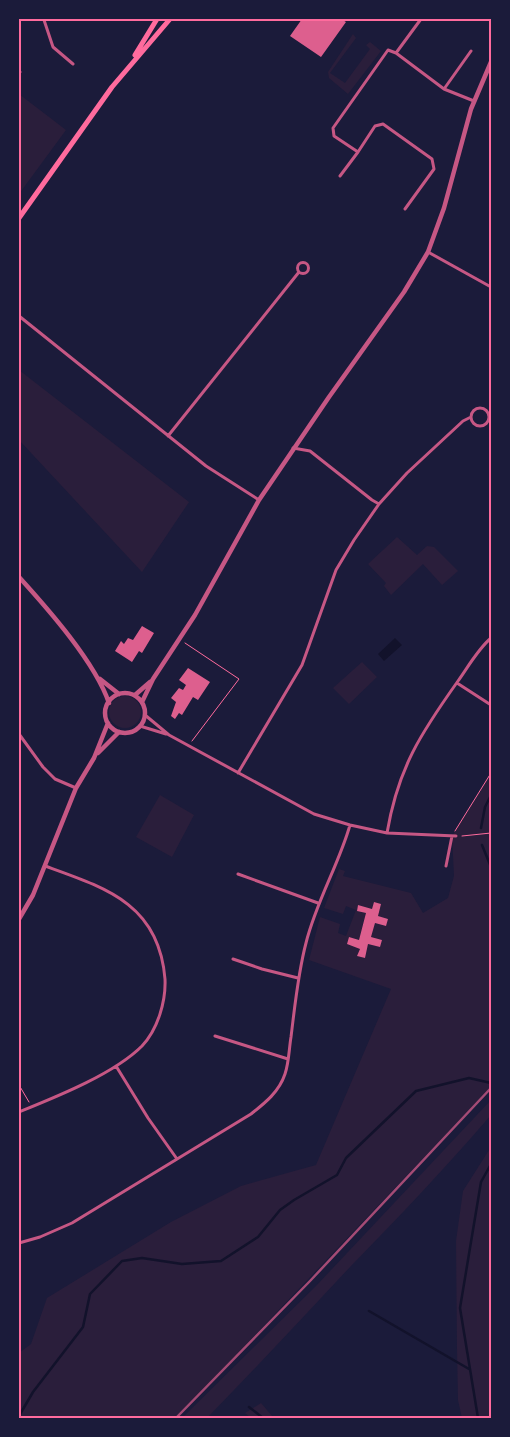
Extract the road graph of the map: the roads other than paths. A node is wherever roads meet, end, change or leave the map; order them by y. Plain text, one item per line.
1 (40, 19) edge
2 (45, 19) edge
3 (157, 19) edge
4 (170, 19) edge
5 (421, 19) edge
6 (471, 51) dead end
7 (396, 53) junction
8 (133, 60) junction
9 (491, 62) edge
10 (73, 64) dead end
11 (444, 89) junction
12 (474, 101) junction
13 (358, 152) junction
14 (340, 176) dead end
15 (405, 209) dead end
16 (19, 218) edge
17 (428, 252) junction
18 (299, 272) dead end
19 (491, 287) edge
20 (19, 316) edge
21 (470, 417) junction
22 (168, 436) junction
23 (293, 448) junction
24 (259, 500) junction
25 (379, 504) junction
26 (19, 577) edge
27 (491, 638) edge
28 (97, 676) junction
29 (153, 679) junction
30 (456, 683) junction
31 (119, 694) junction
32 (135, 695) junction
33 (142, 702) junction
34 (108, 703) junction
35 (491, 705) edge
36 (145, 715) junction
37 (108, 723) junction
38 (140, 726) junction
39 (119, 732) junction
40 (19, 734) edge
41 (169, 735) junction
42 (94, 758) junction
43 (238, 773) junction
44 (76, 788) junction
45 (350, 825) junction
46 (387, 832) junction
47 (44, 866) junction
48 (446, 866) dead end
49 (238, 874) dead end
50 (318, 903) junction
51 (19, 919) edge
52 (233, 959) dead end
53 (298, 978) junction
54 (215, 1036) dead end
55 (288, 1059) junction
56 (116, 1066) junction
57 (19, 1112) edge
58 (177, 1159) junction
59 (19, 1243) edge

1 - 2 street
2 - 10 street
3 - 8 main road
4 - 8 main road
5 - 7 street
6 - 11 street
7 - 11 street
7 - 13 street
8 - 16 main road
9 - 12 street
11 - 12 street
12 - 17 street
13 - 14 street
13 - 15 street
17 - 19 street
17 - 23 street
18 - 22 street
20 - 22 street
21 - 21 street
21 - 25 street
22 - 24 street
23 - 24 street
23 - 25 street
24 - 29 street
25 - 43 street
26 - 28 street
27 - 30 street
28 - 31 street
28 - 34 street
29 - 32 street
29 - 33 street
30 - 35 street
30 - 46 street
31 - 32 street
31 - 34 street
32 - 33 street
33 - 36 street
34 - 37 street
36 - 38 street
36 - 41 street
37 - 39 street
37 - 42 street
38 - 39 street
38 - 41 street
39 - 42 street
40 - 44 street
41 - 43 street
42 - 44 street
43 - 45 street
44 - 47 street
45 - 46 street
45 - 50 street
46 - 48 street
47 - 51 street
47 - 56 street
49 - 50 street
50 - 53 street
52 - 53 street
53 - 55 street
54 - 55 street
55 - 58 street
56 - 57 street
56 - 58 street
58 - 59 street

